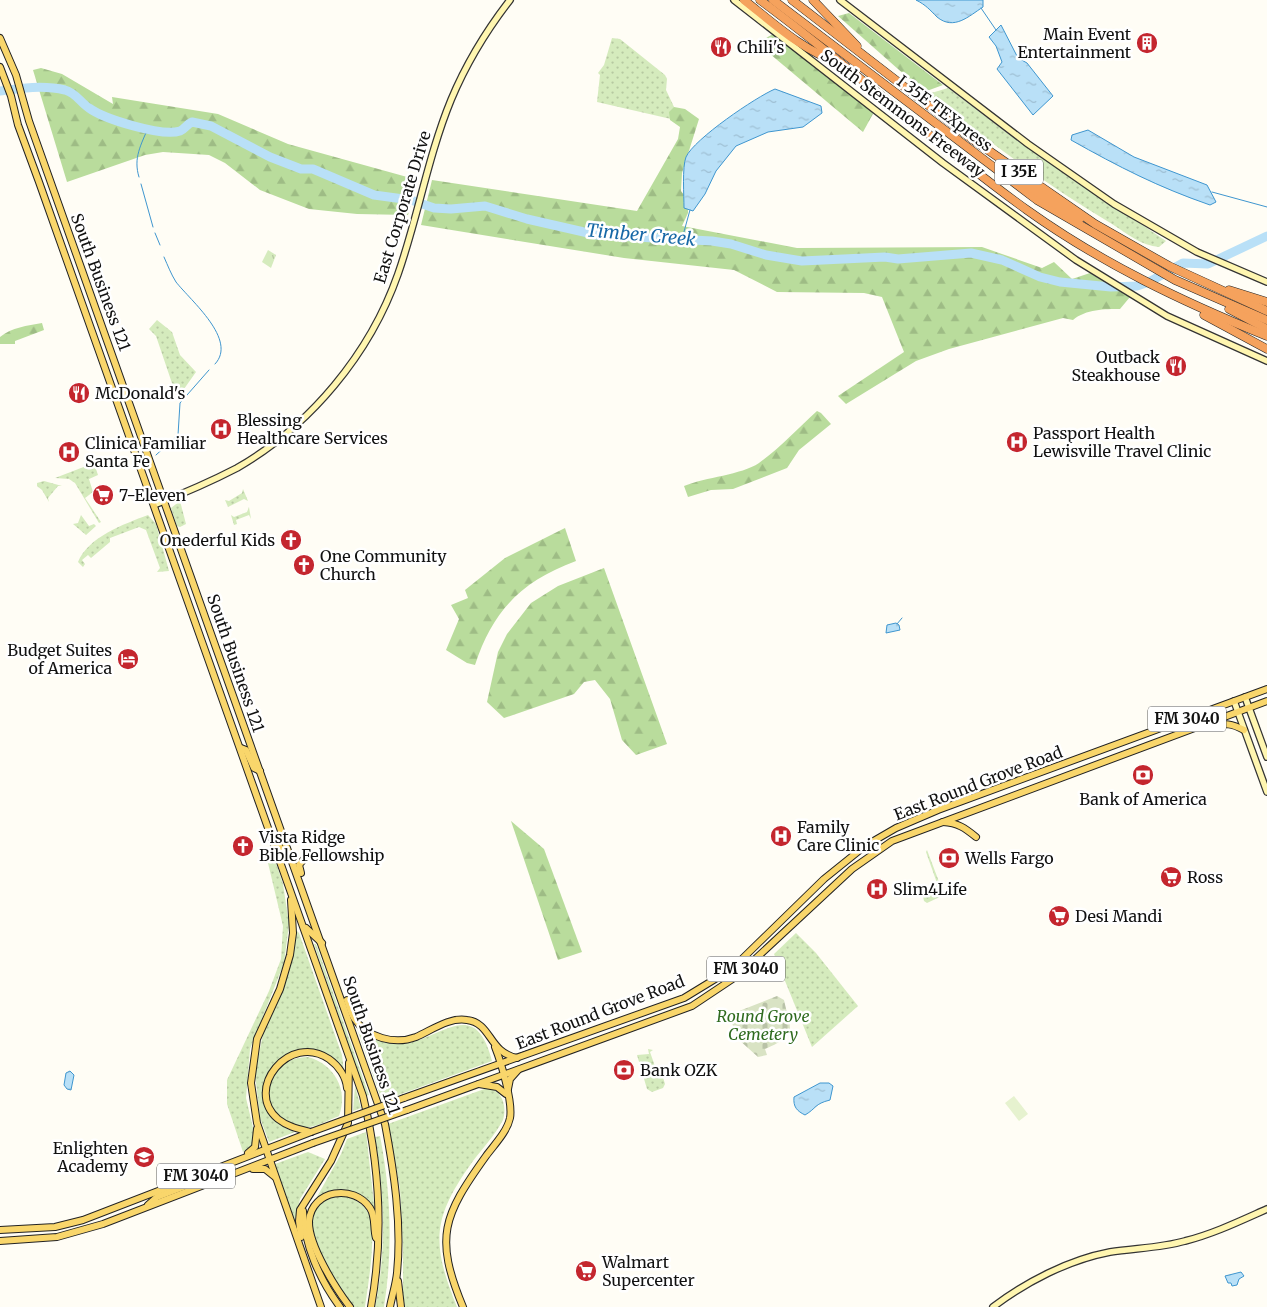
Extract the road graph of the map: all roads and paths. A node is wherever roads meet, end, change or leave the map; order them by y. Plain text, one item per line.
1 (510, 0) edge
2 (734, 0) edge
3 (744, 0) edge
4 (760, 0) edge
5 (773, 0) edge
6 (792, 0) edge
7 (813, 0) edge
8 (840, 0) edge
9 (0, 38) edge
10 (873, 64) junction
11 (845, 65) junction
12 (0, 67) edge
13 (962, 144) junction
14 (1128, 244) junction
15 (1175, 280) junction
16 (1198, 281) junction
17 (1267, 282) edge
18 (1165, 293) junction
19 (1267, 302) edge
20 (1267, 311) edge
21 (1267, 320) edge
22 (1267, 330) edge
23 (1267, 336) edge
24 (1267, 349) edge
25 (1267, 361) edge
26 (164, 501) junction
27 (154, 505) junction
28 (207, 620) junction
29 (196, 624) junction
30 (1267, 689) edge
31 (1245, 697) junction
32 (1234, 701) junction
33 (1267, 701) edge
34 (1250, 708) junction
35 (1238, 711) junction
36 (1198, 726) junction
37 (1244, 730) junction
38 (241, 748) junction
39 (1091, 754) junction
40 (1267, 757) edge
41 (1095, 765) junction
42 (260, 771) junction
43 (1267, 791) edge
44 (939, 822) junction
45 (976, 837) dead end
46 (273, 839) junction
47 (305, 858) dead end
48 (293, 862) junction
49 (287, 879) junction
50 (301, 884) junction
51 (304, 925) junction
52 (322, 943) junction
53 (493, 1043) junction
54 (349, 1054) junction
55 (518, 1058) junction
56 (499, 1065) junction
57 (521, 1068) junction
58 (502, 1075) junction
59 (470, 1086) junction
60 (508, 1098) junction
61 (349, 1114) junction
62 (257, 1123) junction
63 (311, 1132) junction
64 (266, 1149) junction
65 (270, 1160) junction
66 (235, 1161) junction
67 (210, 1171) junction
68 (240, 1172) junction
69 (277, 1178) junction
70 (304, 1202) junction
71 (143, 1209) junction
72 (1267, 1209) edge
73 (0, 1230) edge
74 (0, 1241) edge
75 (379, 1241) junction
76 (397, 1274) junction
77 (313, 1282) junction
78 (321, 1307) edge
79 (340, 1307) edge
80 (350, 1307) edge
81 (371, 1307) edge
82 (390, 1307) edge
83 (401, 1307) edge
84 (463, 1307) edge
85 (993, 1307) edge

1 - 26 main road, East Corporate Drive
2 - 25 main road, South Stemmons Freeway
3 - 11 highway
4 - 11 highway, South Stemmons Freeway / I 35E
5 - 13 highway, I 35E TEXpress
6 - 10 highway, South Stemmons Freeway / I 35E
7 - 10 highway
8 - 17 main road
9 - 26 main road, South Business 121
10 - 14 highway, South Stemmons Freeway / I 35E
11 - 18 highway, South Stemmons Freeway / I 35E
12 - 27 main road, South Business 121
13 - 14 highway
13 - 15 highway, I 35E TEXpress
14 - 16 highway, South Stemmons Freeway / I 35E
15 - 21 highway, I 35E TEXpress
15 - 22 highway
16 - 19 highway
16 - 20 highway, South Stemmons Freeway / I 35E
18 - 23 highway, South Stemmons Freeway / I 35E
18 - 24 highway
26 - 27 main road, East Corporate Drive
26 - 28 main road, South Business 121
27 - 29 main road, South Business 121
28 - 29 main road
28 - 42 main road, South Business 121
29 - 38 main road, South Business 121
30 - 31 main road, East Round Grove Road / FM 3040
31 - 32 main road, East Round Grove Road / FM 3040
31 - 34 main road
32 - 35 main road
32 - 39 main road, East Round Grove Road / FM 3040
33 - 34 main road, East Round Grove Road / FM 3040
34 - 35 main road, East Round Grove Road / FM 3040
34 - 40 main road
35 - 36 main road, East Round Grove Road / FM 3040
35 - 37 main road
36 - 37 main road
36 - 41 main road, East Round Grove Road / FM 3040
37 - 43 main road
38 - 42 main road
38 - 46 main road, South Business 121
39 - 41 main road
39 - 55 main road, East Round Grove Road / FM 3040
41 - 44 main road, East Round Grove Road / FM 3040
42 - 48 main road, South Business 121
44 - 45 main road
44 - 57 main road, East Round Grove Road / FM 3040
46 - 48 main road
46 - 49 main road, South Business 121
47 - 50 main road
48 - 50 main road, South Business 121
49 - 51 main road, South Business 121
49 - 62 main road
50 - 52 main road, South Business 121
51 - 52 main road
51 - 54 main road, South Business 121
52 - 53 main road
52 - 76 main road, South Business 121
53 - 55 main road
53 - 56 main road
54 - 61 main road
54 - 75 main road, South Business 121
55 - 56 main road, East Round Grove Road / FM 3040
56 - 58 main road
56 - 63 main road, East Round Grove Road / FM 3040, bridge
57 - 58 main road, East Round Grove Road / FM 3040
57 - 60 main road
58 - 59 main road, East Round Grove Road / FM 3040
58 - 60 main road
59 - 60 main road
59 - 65 main road, East Round Grove Road / FM 3040, bridge
60 - 84 main road
61 - 63 main road
61 - 70 main road
62 - 64 main road
62 - 66 main road
63 - 64 main road, FM 3040
64 - 65 main road
64 - 66 main road, FM 3040
65 - 68 main road, FM 3040
65 - 69 main road
66 - 67 main road, FM 3040
67 - 71 main road
67 - 73 main road, FM 3040
68 - 69 main road
68 - 71 main road, FM 3040
69 - 77 main road
70 - 77 main road
70 - 79 main road
71 - 74 main road, FM 3040
72 - 85 main road
75 - 80 main road
75 - 81 main road, South Business 121
76 - 82 main road, South Business 121
76 - 83 main road
77 - 78 main road

